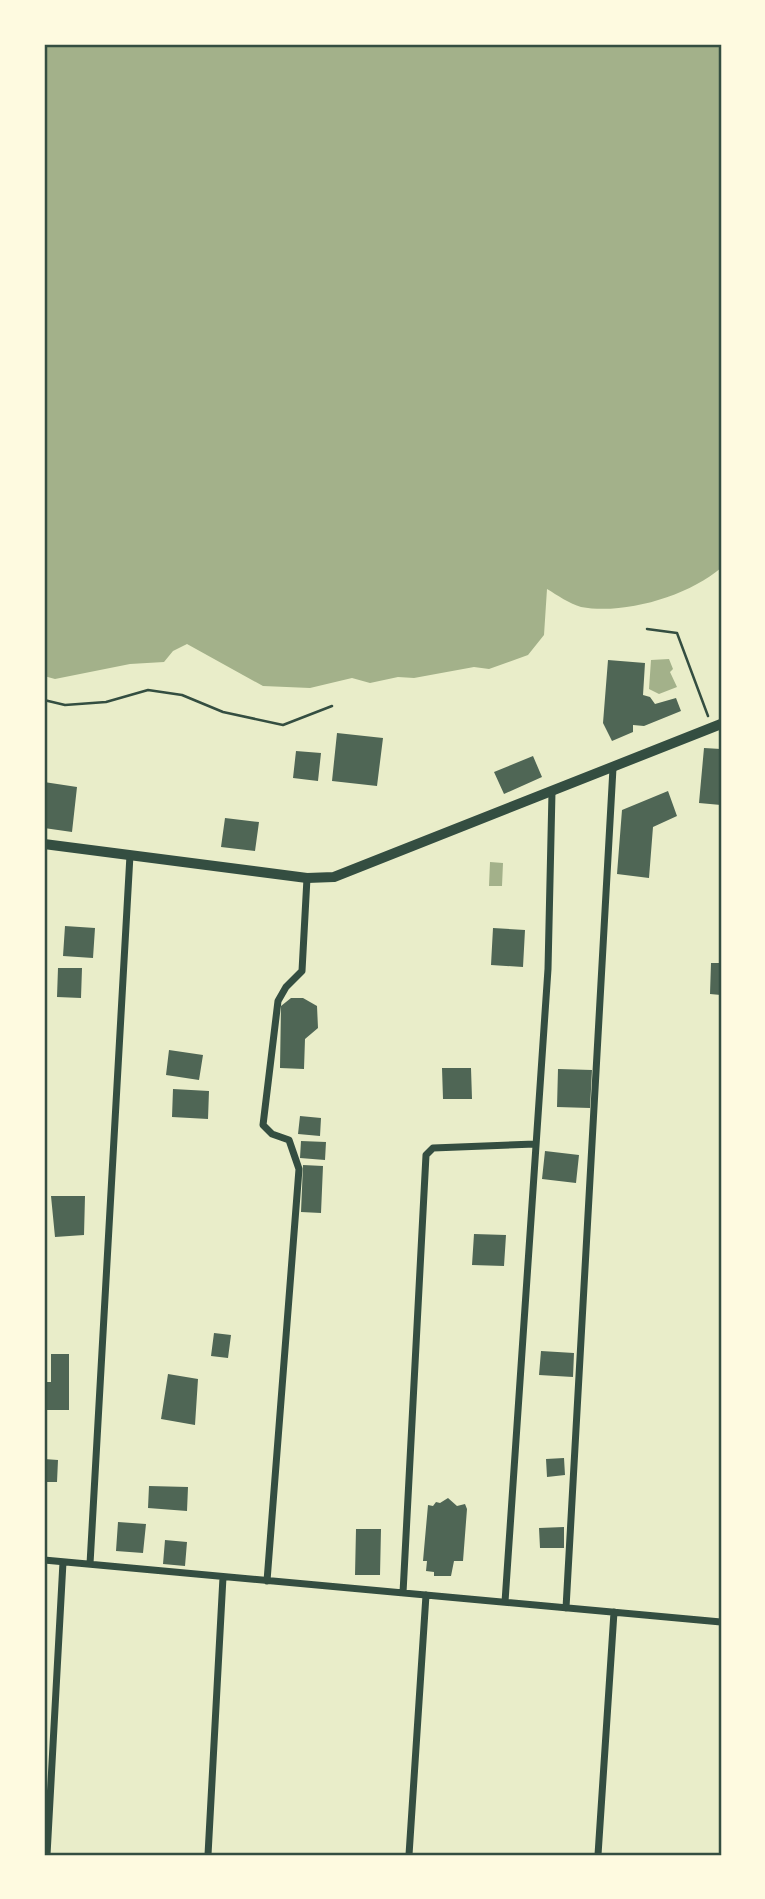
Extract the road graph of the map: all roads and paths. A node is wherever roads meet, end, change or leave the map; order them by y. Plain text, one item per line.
1 (647, 629) dead end
2 (44, 700) edge
3 (332, 706) dead end
4 (717, 726) edge
5 (613, 768) junction
6 (552, 792) junction
7 (44, 844) edge
8 (130, 855) junction
9 (307, 878) junction
10 (535, 1144) junction
11 (44, 1560) edge
12 (63, 1562) junction
13 (90, 1564) junction
14 (223, 1577) junction
15 (267, 1581) junction
16 (403, 1593) junction
17 (426, 1595) junction
18 (505, 1602) junction
19 (566, 1608) junction
20 (614, 1612) junction
21 (721, 1622) edge
22 (47, 1855) edge
23 (208, 1855) edge
24 (409, 1855) edge
25 (598, 1855) edge

1 - 4 path
2 - 3 path
4 - 5 street
5 - 6 street
5 - 19 street
6 - 9 street
6 - 10 street
7 - 8 street
8 - 9 street
8 - 13 street
9 - 15 street
10 - 16 street
10 - 18 street
11 - 12 street
12 - 13 street
12 - 22 street
13 - 14 street
14 - 15 street
14 - 23 street
15 - 16 street
16 - 17 street
17 - 18 street
17 - 24 street
18 - 19 street
19 - 20 street
20 - 21 street
20 - 25 street

